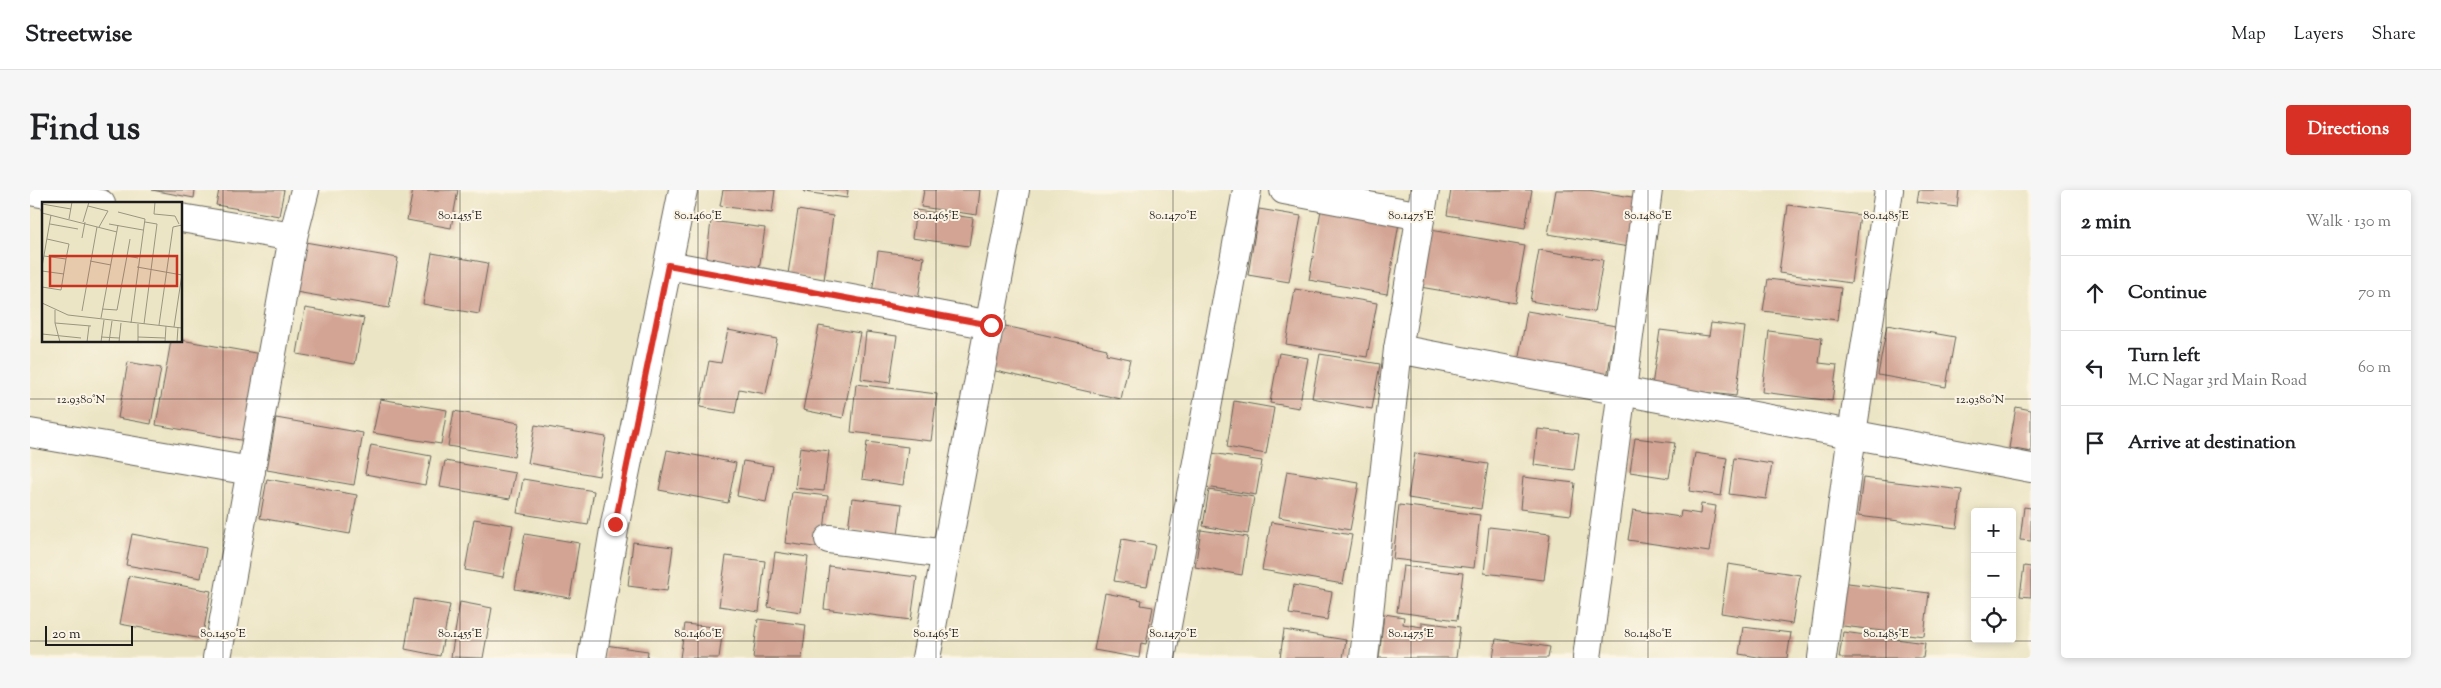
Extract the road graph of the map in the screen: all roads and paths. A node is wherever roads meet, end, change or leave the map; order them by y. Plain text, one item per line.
1 (305, 190) edge
2 (682, 190) edge
3 (1015, 190) edge
4 (1247, 190) edge
5 (1284, 190) edge
6 (1648, 190) edge
7 (1889, 190) edge
8 (30, 191) edge
9 (90, 202) edge
10 (1423, 203) edge
11 (182, 218) edge
12 (293, 237) junction
13 (668, 265) junction
14 (991, 325) junction
15 (1398, 349) junction
16 (1623, 392) junction
17 (30, 433) edge
18 (1852, 434) junction
19 (2031, 468) edge
20 (251, 470) junction
21 (829, 539) dead end
22 (946, 554) junction
23 (218, 658) edge
24 (592, 658) edge
25 (926, 658) edge
26 (1161, 658) edge
27 (1364, 658) edge
28 (1586, 658) edge
29 (1822, 658) edge

1 - 12 street
2 - 13 street
3 - 14 street
4 - 26 street
5 - 10 street
6 - 16 street
7 - 18 street
8 - 9 street
10 - 15 street
11 - 12 street
12 - 20 street
13 - 14 street
13 - 24 street
14 - 22 street
15 - 16 street
15 - 27 street
16 - 18 street
16 - 28 street
17 - 20 street
18 - 19 street
18 - 29 street
20 - 23 street
21 - 22 street
22 - 25 street

